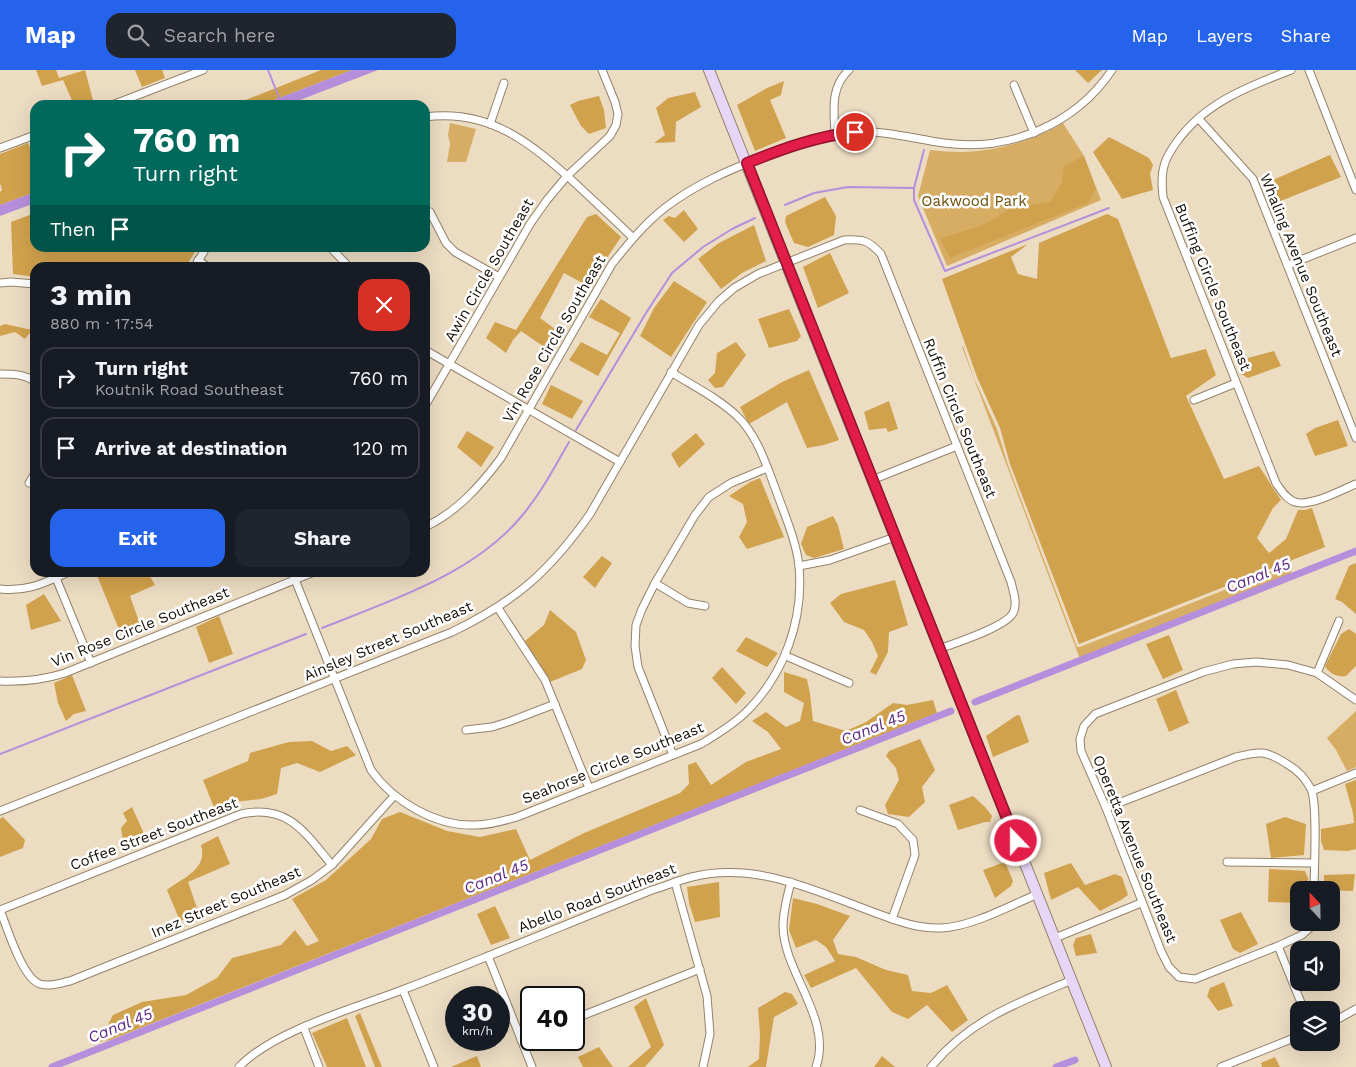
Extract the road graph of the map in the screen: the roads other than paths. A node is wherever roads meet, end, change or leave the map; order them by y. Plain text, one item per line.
1 (203, 70) edge
2 (602, 70) edge
3 (709, 70) edge
4 (849, 70) edge
5 (1112, 70) edge
6 (1291, 70) edge
7 (1309, 70) edge
8 (504, 83) dead end
9 (1014, 85) dead end
10 (125, 100) edge
11 (430, 116) edge
12 (1198, 118) junction
13 (490, 124) junction
14 (835, 134) junction
15 (1034, 134) junction
16 (30, 137) edge
17 (0, 148) edge
18 (747, 163) junction
19 (567, 176) junction
20 (1356, 190) edge
21 (430, 212) dead end
22 (634, 238) junction
23 (1356, 238) edge
24 (203, 252) edge
25 (335, 252) edge
26 (198, 260) joint
27 (200, 262) edge
28 (344, 262) edge
29 (786, 264) junction
30 (1288, 265) junction
31 (499, 276) junction
32 (0, 283) edge
33 (30, 284) edge
34 (430, 353) edge
35 (450, 365) junction
36 (671, 372) junction
37 (0, 374) edge
38 (30, 377) edge
39 (1236, 383) junction
40 (430, 398) edge
41 (1194, 400) dead end
42 (528, 408) junction
43 (1356, 438) edge
44 (957, 446) junction
45 (620, 462) junction
46 (767, 468) junction
47 (872, 480) junction
48 (1356, 484) edge
49 (430, 525) edge
50 (895, 537) junction
51 (799, 566) junction
52 (291, 577) edge
53 (293, 577) edge
54 (56, 578) joint
55 (655, 583) junction
56 (0, 589) edge
57 (705, 606) dead end
58 (498, 608) junction
59 (1338, 621) dead end
60 (939, 649) junction
61 (786, 656) junction
62 (92, 662) junction
63 (1317, 673) junction
64 (334, 678) junction
65 (0, 681) edge
66 (849, 682) dead end
67 (1356, 700) edge
68 (555, 704) junction
69 (466, 730) dead end
70 (673, 755) junction
71 (1356, 773) edge
72 (589, 788) junction
73 (1312, 791) junction
74 (394, 796) junction
75 (1106, 808) junction
76 (860, 810) dead end
77 (0, 811) edge
78 (1227, 862) dead end
79 (1314, 863) junction
80 (332, 865) junction
81 (1314, 881) edge
82 (674, 882) junction
83 (792, 882) junction
84 (1038, 894) junction
85 (1141, 903) junction
86 (0, 910) edge
87 (892, 919) junction
88 (1306, 931) edge
89 (1055, 938) junction
90 (1278, 946) junction
91 (488, 956) junction
92 (700, 969) junction
93 (1072, 980) junction
94 (403, 990) junction
95 (1300, 1001) edge
96 (1356, 1009) edge
97 (585, 1015) edge
98 (1340, 1019) edge
99 (304, 1028) junction
100 (520, 1037) edge
101 (1290, 1040) edge
102 (525, 1051) edge
103 (239, 1067) edge
104 (319, 1067) edge
105 (434, 1067) edge
106 (532, 1067) edge
107 (703, 1067) edge
108 (816, 1067) edge
109 (931, 1067) edge
110 (1106, 1067) edge
111 (1221, 1067) edge

1 - 10 street
2 - 19 street, Awin Circle Southeast
3 - 18 street
4 - 14 street
5 - 15 street, Vin Rose Circle Southeast
6 - 12 street, Buffing Circle Southeast
7 - 20 street
8 - 13 street
9 - 15 street
11 - 13 street
12 - 30 street, Whaling Avenue Southeast
12 - 39 street, Buffing Circle Southeast
13 - 19 street
14 - 15 street, Vin Rose Circle Southeast
14 - 18 street, Vin Rose Circle Southeast
16 - 17 street
18 - 22 street, Vin Rose Circle Southeast
18 - 29 street
19 - 22 street
19 - 31 street, Awin Circle Southeast
21 - 31 street
22 - 42 street, Vin Rose Circle Southeast
23 - 30 street
24 - 26 street
25 - 28 street
26 - 27 street
29 - 36 street, Ainsley Street Southeast
29 - 44 street, Ruffin Circle Southeast
29 - 47 street
30 - 43 street, Whaling Avenue Southeast
31 - 35 street, Awin Circle Southeast
32 - 33 street
34 - 35 street
35 - 40 street, Awin Circle Southeast
35 - 42 street
36 - 45 street, Ainsley Street Southeast
36 - 46 street, Seahorse Circle Southeast
37 - 38 street
39 - 41 street
39 - 48 street, Buffing Circle Southeast
42 - 45 street
42 - 49 street, Vin Rose Circle Southeast
44 - 47 street
44 - 60 street, Ruffin Circle Southeast
45 - 58 street, Ainsley Street Southeast
46 - 51 street, Seahorse Circle Southeast
46 - 55 street
47 - 50 street
50 - 51 street
50 - 60 street
51 - 61 street, Seahorse Circle Southeast
52 - 62 street, Vin Rose Circle Southeast
53 - 64 street, Seahorse Circle Southeast
54 - 56 street
54 - 62 street
55 - 57 street
55 - 70 street
58 - 64 street, Ainsley Street Southeast
58 - 68 street
59 - 63 street
60 - 84 street
61 - 66 street
61 - 70 street, Seahorse Circle Southeast
62 - 65 street, Vin Rose Circle Southeast
63 - 67 street
63 - 75 street, Operetta Avenue Southeast
64 - 74 street, Seahorse Circle Southeast
64 - 77 street, Ainsley Street Southeast
68 - 69 street
68 - 72 street
70 - 72 street, Seahorse Circle Southeast
71 - 73 street
72 - 74 street, Seahorse Circle Southeast
73 - 75 street
73 - 79 street
74 - 80 street, Inez Street Southeast
75 - 85 street, Operetta Avenue Southeast
76 - 87 street
78 - 79 street
79 - 81 street
80 - 86 street, Coffee Street Southeast
80 - 86 street, Inez Street Southeast
82 - 83 street, Abello Road Southeast
82 - 91 street, Abello Road Southeast
82 - 92 street
83 - 87 street, Abello Road Southeast
83 - 108 street
84 - 87 street, Abello Road Southeast
84 - 89 street
85 - 89 street
85 - 90 street, Operetta Avenue Southeast
88 - 90 street
89 - 93 street
90 - 95 street
91 - 94 street, Abello Road Southeast
91 - 100 street
92 - 97 street
92 - 107 street
93 - 109 street
93 - 110 street
94 - 99 street, Abello Road Southeast
94 - 105 street
96 - 98 street
99 - 103 street, Abello Road Southeast
99 - 104 street
101 - 111 street
102 - 106 street

